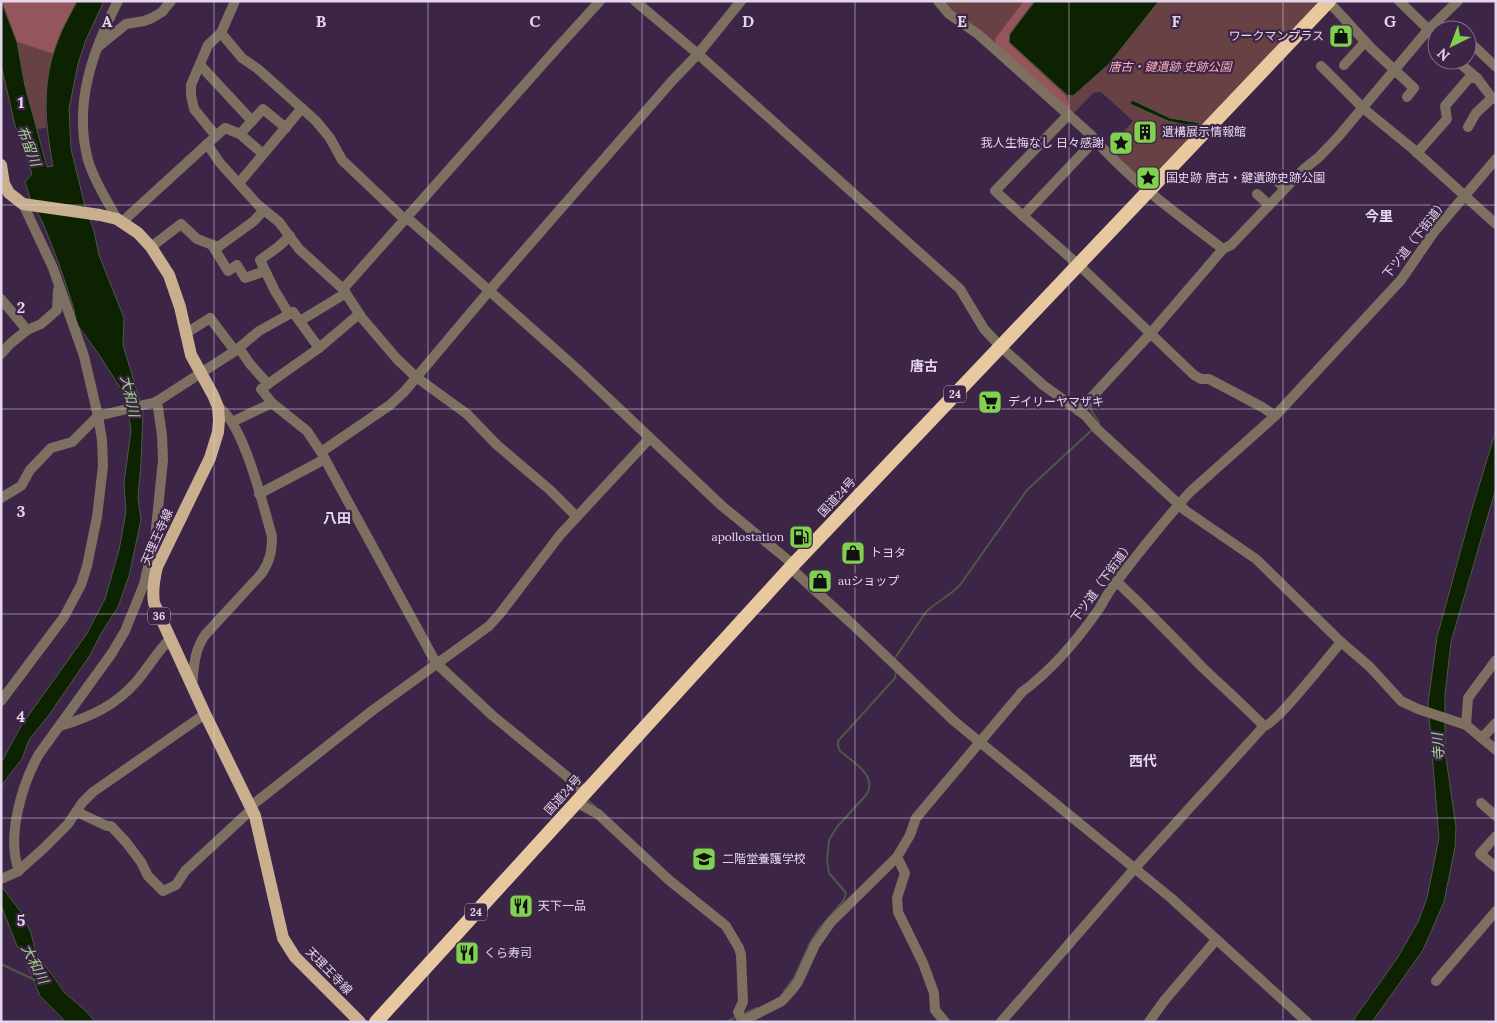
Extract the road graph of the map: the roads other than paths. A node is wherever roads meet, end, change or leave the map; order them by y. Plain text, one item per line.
1 (118, 1) edge
2 (171, 1) edge
3 (224, 1) edge
4 (600, 1) edge
5 (635, 1) edge
6 (741, 1) edge
7 (938, 1) edge
8 (1399, 1) edge
9 (1329, 2) edge
10 (1452, 3) edge
11 (234, 5) edge
12 (1437, 20) edge
13 (1427, 29) edge
14 (1427, 31) edge
15 (221, 33) junction
16 (1365, 42) junction
17 (96, 48) junction
18 (1477, 49) edge
19 (698, 54) junction
20 (200, 65) junction
21 (1344, 65) dead end
22 (1321, 66) dead end
23 (1496, 67) edge
24 (1468, 70) edge
25 (1395, 72) junction
26 (1477, 78) junction
27 (1407, 97) dead end
28 (1494, 99) edge
29 (302, 108) junction
30 (1364, 109) junction
31 (1068, 115) junction
32 (252, 121) junction
33 (1468, 127) dead end
34 (286, 128) junction
35 (240, 134) junction
36 (216, 136) junction
37 (1095, 140) junction
38 (207, 144) junction
39 (1418, 153) junction
40 (263, 154) junction
41 (1496, 160) edge
42 (1, 166) edge
43 (1272, 177) dead end
44 (239, 183) junction
45 (1285, 188) junction
46 (1149, 192) junction
47 (1256, 194) dead end
48 (1465, 196) junction
49 (25, 204) junction
50 (1269, 205) junction
51 (264, 210) junction
52 (1023, 216) junction
53 (406, 219) junction
54 (120, 220) junction
55 (1496, 224) edge
56 (290, 236) junction
57 (212, 245) junction
58 (151, 247) junction
59 (1223, 249) junction
60 (1078, 265) junction
61 (265, 271) junction
62 (58, 282) junction
63 (344, 291) junction
64 (489, 291) junction
65 (1, 299) edge
66 (289, 314) junction
67 (359, 314) junction
68 (300, 321) junction
69 (27, 330) junction
70 (185, 334) junction
71 (1152, 335) junction
72 (1001, 347) junction
73 (319, 348) junction
74 (237, 350) junction
75 (1, 354) edge
76 (200, 373) junction
77 (416, 377) junction
78 (268, 384) junction
79 (157, 402) junction
80 (272, 404) junction
81 (218, 407) junction
82 (1079, 411) junction
83 (99, 416) junction
84 (1275, 416) junction
85 (232, 422) junction
86 (649, 439) junction
87 (323, 456) junction
88 (259, 494) junction
89 (1, 498) edge
90 (1179, 505) junction
91 (576, 517) junction
92 (792, 566) junction
93 (1117, 582) junction
94 (170, 639) junction
95 (1341, 642) junction
96 (1496, 660) edge
97 (436, 663) junction
98 (192, 686) junction
99 (1, 701) edge
100 (205, 714) junction
101 (1462, 723) junction
102 (1496, 723) edge
103 (60, 726) junction
104 (1264, 726) junction
105 (1482, 738) junction
106 (979, 743) junction
107 (1496, 750) edge
108 (581, 797) junction
109 (1481, 803) dead end
110 (251, 807) junction
111 (77, 812) junction
112 (1496, 816) edge
113 (1496, 836) edge
114 (897, 857) junction
115 (1135, 868) junction
116 (1496, 868) edge
117 (18, 871) junction
118 (1, 879) edge
119 (1496, 911) edge
120 (1216, 940) junction
121 (1436, 981) dead end
122 (741, 1018) edge
123 (360, 1022) edge
124 (376, 1022) edge
125 (944, 1022) edge
126 (1001, 1022) edge
127 (1149, 1022) edge
128 (1307, 1022) edge

1 - 17 street
2 - 17 street
3 - 11 street
4 - 53 street
5 - 19 street
6 - 19 street
7 - 31 street
8 - 13 street
9 - 16 street
9 - 46 highway, 国道24号 / 24
10 - 12 street
11 - 15 street
14 - 25 street
15 - 20 street
15 - 29 street
16 - 21 street
16 - 25 street
17 - 54 street
18 - 23 street
19 - 64 street
19 - 72 street
20 - 32 street
20 - 36 street
22 - 30 street
24 - 26 street
25 - 27 street
25 - 30 street
26 - 28 street
26 - 39 street
28 - 33 street
29 - 34 street
29 - 53 street
30 - 39 street
30 - 45 street
31 - 37 street
31 - 52 street
32 - 34 street
32 - 35 street
34 - 40 street
35 - 36 street
35 - 40 street
36 - 38 street
37 - 46 street
37 - 52 street
38 - 44 street
38 - 54 street
39 - 48 street
40 - 44 street
41 - 48 street, 下ツ道（下街道）
42 - 49 main road
43 - 45 street
44 - 51 street
45 - 50 street
46 - 59 street
46 - 60 highway, 国道24号 / 24
47 - 50 street
48 - 55 street
48 - 84 street, 下ツ道（下街道）
49 - 54 main road, 天理王寺線 / 36
49 - 62 street
50 - 59 street
51 - 56 street
51 - 57 street
52 - 60 street
53 - 63 street
53 - 64 street
54 - 58 main road, 天理王寺線 / 36
56 - 61 street
56 - 63 street
57 - 58 street
57 - 61 street
58 - 70 main road, 天理王寺線 / 36
59 - 71 street
60 - 71 street
60 - 72 highway, 国道24号 / 24
61 - 66 street
62 - 69 street
62 - 83 street
63 - 67 street
63 - 68 street
64 - 77 street
64 - 86 street
65 - 69 street
66 - 68 street
66 - 74 street
67 - 73 street
67 - 77 street
68 - 73 street
69 - 75 street
70 - 74 street
70 - 76 main road, 天理王寺線 / 36
71 - 82 street
71 - 84 street
72 - 82 street
72 - 92 highway, 国道24号 / 24
73 - 78 street
74 - 76 street
74 - 78 street
76 - 79 street
76 - 81 main road, 天理王寺線 / 36
77 - 87 street
77 - 91 street
78 - 80 street
79 - 83 street
79 - 103 street
80 - 85 street
80 - 87 street
81 - 85 street
81 - 94 main road, 天理王寺線 / 36
82 - 90 street
83 - 89 street
83 - 99 street
84 - 90 street, 下ツ道（下街道）
85 - 88 street
86 - 91 street
86 - 92 street
87 - 88 street
87 - 97 street
88 - 98 street
90 - 93 street, 下ツ道（下街道）
90 - 95 street
91 - 97 street
92 - 106 street
92 - 108 highway, 国道24号 / 24
93 - 104 street
93 - 106 street, 下ツ道（下街道）
94 - 98 main road, 天理王寺線 / 36
94 - 103 street
95 - 101 street
95 - 104 street
96 - 101 street
97 - 108 street
97 - 110 street
98 - 100 main road, 天理王寺線 / 36
100 - 110 main road, 天理王寺線 / 36
100 - 111 street
101 - 105 street
102 - 105 street
103 - 117 street
104 - 115 street
105 - 107 street
106 - 114 street, 下ツ道（下街道）
106 - 115 street
108 - 122 street
108 - 124 highway, 国道24号 / 24
109 - 112 street
110 - 111 street
110 - 123 main road, 天理王寺線 / 36
111 - 117 street
113 - 116 street
114 - 122 street, 下ツ道（下街道）
114 - 125 street
115 - 120 street
115 - 126 street
117 - 118 street
119 - 121 street
120 - 127 street
120 - 128 street

